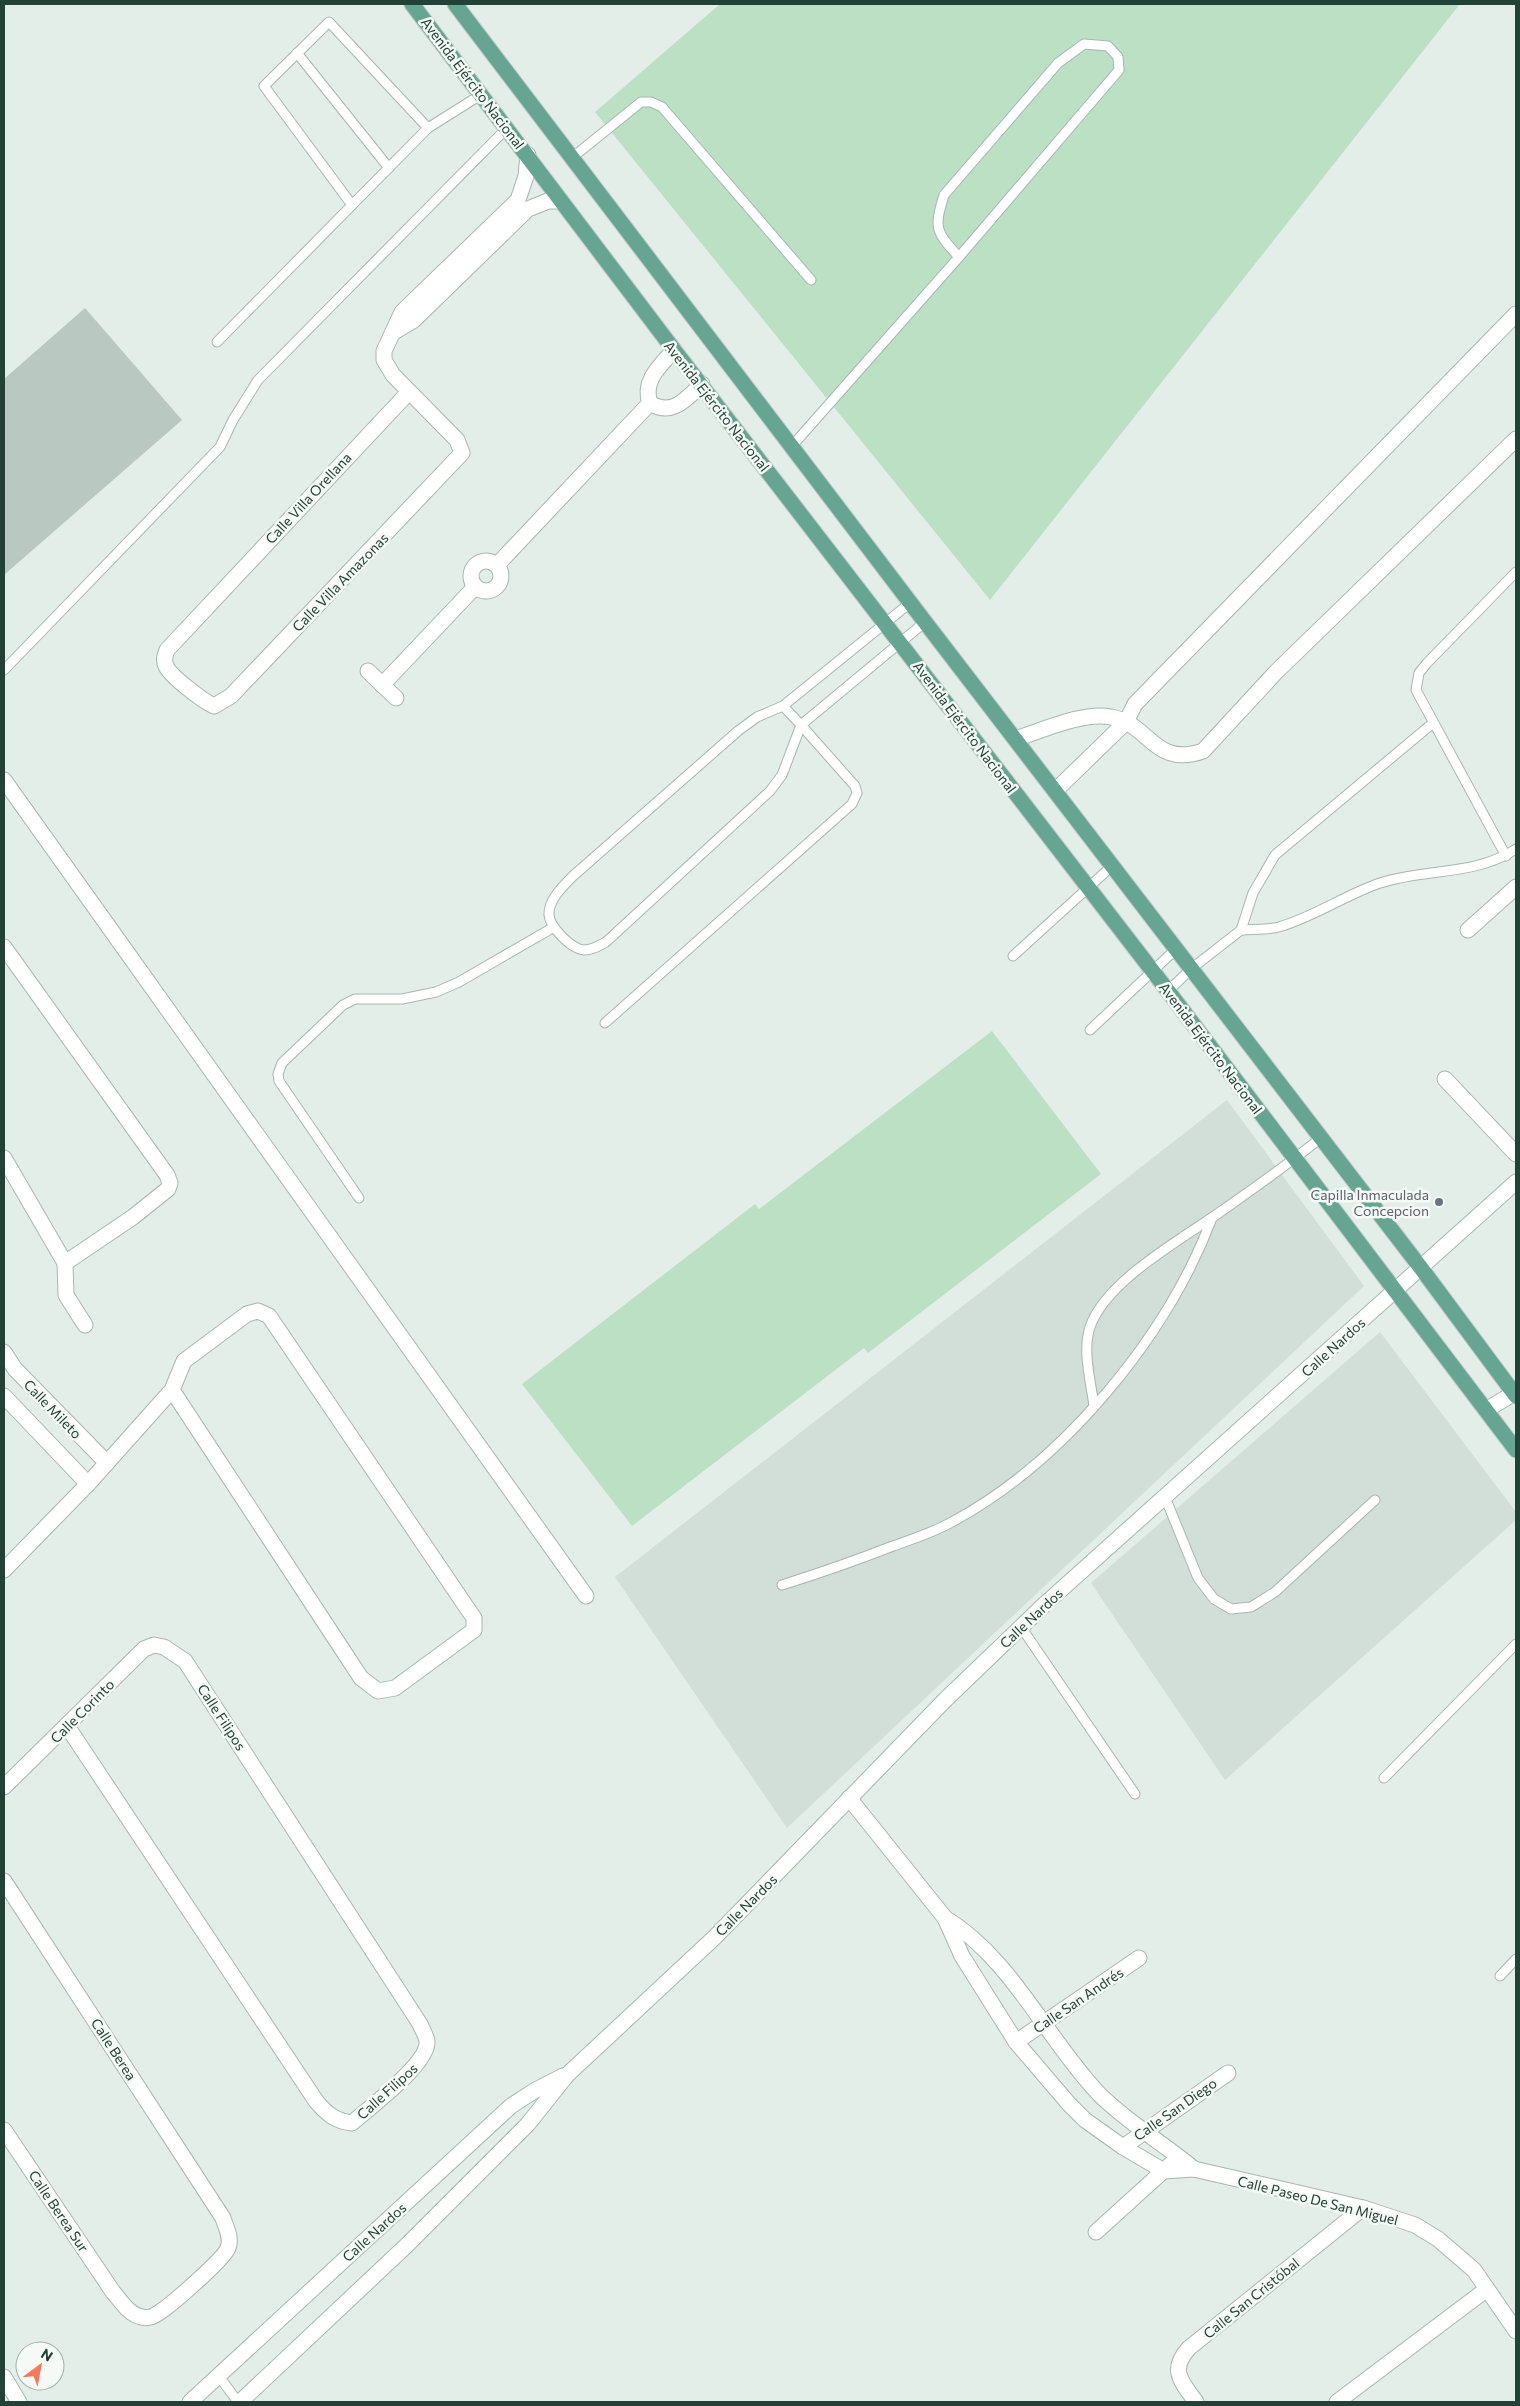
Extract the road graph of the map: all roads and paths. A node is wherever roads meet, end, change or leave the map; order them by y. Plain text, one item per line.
1 (412, 4) edge
2 (455, 4) edge
3 (297, 54) junction
4 (482, 94) junction
5 (428, 128) junction
6 (507, 128) junction
7 (528, 156) junction
8 (572, 157) junction
9 (389, 168) junction
10 (561, 200) junction
11 (352, 205) junction
12 (523, 205) junction
13 (960, 257) junction
14 (811, 280) dead end
15 (1516, 314) edge
16 (217, 342) dead end
17 (674, 350) junction
18 (702, 384) junction
19 (408, 393) junction
20 (650, 403) junction
21 (1516, 439) edge
22 (792, 446) junction
23 (497, 565) junction
24 (1516, 572) edge
25 (475, 587) junction
26 (910, 603) junction
27 (925, 622) junction
28 (886, 623) junction
29 (900, 642) junction
30 (4, 670) edge
31 (368, 671) dead end
32 (382, 685) junction
33 (396, 698) dead end
34 (214, 706) joint
35 (783, 706) junction
36 (1126, 722) junction
37 (1433, 722) junction
38 (801, 725) junction
39 (1015, 740) junction
40 (4, 780) edge
41 (1055, 791) junction
42 (1516, 849) edge
43 (1506, 856) junction
44 (1112, 866) junction
45 (1516, 887) edge
46 (1088, 888) junction
47 (554, 927) junction
48 (1241, 930) junction
49 (1468, 930) dead end
50 (4, 947) edge
51 (1176, 949) junction
52 (1012, 956) dead end
53 (1191, 969) junction
54 (1152, 971) junction
55 (1168, 991) junction
56 (605, 1023) dead end
57 (1090, 1030) dead end
58 (1445, 1079) dead end
59 (1321, 1138) junction
60 (1516, 1154) edge
61 (1295, 1158) junction
62 (4, 1159) edge
63 (1516, 1182) edge
64 (359, 1198) dead end
65 (1212, 1218) junction
66 (65, 1263) junction
67 (1421, 1268) junction
68 (1396, 1291) junction
69 (85, 1325) dead end
70 (4, 1352) edge
71 (172, 1390) junction
72 (1516, 1394) edge
73 (4, 1396) edge
74 (1094, 1406) junction
75 (1486, 1410) junction
76 (1516, 1450) edge
77 (107, 1463) junction
78 (88, 1484) junction
79 (1165, 1497) junction
80 (1375, 1500) dead end
81 (4, 1570) edge
82 (782, 1585) dead end
83 (586, 1596) dead end
84 (1020, 1627) junction
85 (1516, 1644) edge
86 (164, 1647) joint
87 (67, 1726) junction
88 (1384, 1778) dead end
89 (4, 1787) edge
90 (1134, 1794) dead end
91 (849, 1798) junction
92 (4, 1881) edge
93 (945, 1918) junction
94 (1139, 1958) dead end
95 (1516, 1959) edge
96 (1500, 1976) dead end
97 (1043, 2024) junction
98 (1016, 2042) junction
99 (1228, 2073) dead end
100 (567, 2075) junction
101 (4, 2130) edge
102 (1142, 2131) junction
103 (1123, 2147) junction
104 (1178, 2156) junction
105 (1194, 2169) junction
106 (1164, 2171) junction
107 (1363, 2208) junction
108 (223, 2218) joint
109 (1096, 2232) dead end
110 (1487, 2289) junction
111 (1516, 2331) edge
112 (218, 2375) junction
113 (4, 2377) edge
114 (19, 2402) edge
115 (190, 2402) edge
116 (239, 2402) edge
117 (1196, 2402) edge
118 (1337, 2402) edge

1 - 4 main road, Avenida Ejército Nacional
2 - 8 main road
3 - 5 lane
3 - 9 lane
3 - 11 lane
4 - 5 lane
4 - 6 main road, Avenida Ejército Nacional
5 - 9 lane
6 - 7 main road, Avenida Ejército Nacional
6 - 30 lane
7 - 10 main road, Avenida Ejército Nacional
7 - 12 street
8 - 14 lane
8 - 22 main road
9 - 11 lane
10 - 12 street
10 - 17 main road, Avenida Ejército Nacional
11 - 16 lane
12 - 19 street
13 - 13 lane
13 - 22 lane
15 - 36 street
17 - 18 main road, Avenida Ejército Nacional
17 - 20 street
18 - 20 street
18 - 28 main road, Avenida Ejército Nacional
19 - 34 street, Calle Villa Orellana
19 - 34 street, Calle Villa Amazonas
20 - 23 street
21 - 36 street
22 - 26 main road
23 - 25 street
23 - 25 street
24 - 37 lane
25 - 32 street
26 - 27 main road
26 - 28 lane
27 - 29 lane
27 - 39 main road
28 - 29 main road, Avenida Ejército Nacional
28 - 35 lane
29 - 38 lane
29 - 46 main road, Avenida Ejército Nacional
31 - 32 street
32 - 33 street
35 - 38 lane
35 - 47 lane
36 - 39 street
36 - 41 street
37 - 43 lane
37 - 48 lane
38 - 47 lane
38 - 56 lane
39 - 41 main road
40 - 83 street
41 - 44 main road
42 - 43 lane
43 - 48 lane
44 - 46 lane
44 - 51 main road
45 - 49 street
46 - 52 lane
46 - 54 main road, Avenida Ejército Nacional
47 - 64 lane
48 - 53 lane
50 - 66 street
51 - 53 main road
51 - 54 lane
53 - 55 lane
53 - 59 main road
54 - 55 main road, Avenida Ejército Nacional
54 - 57 lane
55 - 61 main road, Avenida Ejército Nacional
58 - 60 street
59 - 61 lane
59 - 67 main road
61 - 65 lane
61 - 68 main road, Avenida Ejército Nacional
62 - 66 street
63 - 67 street, Calle Nardos
65 - 74 lane
65 - 74 lane
66 - 69 street
67 - 68 street, Calle Nardos
67 - 72 main road
68 - 75 main road, Avenida Ejército Nacional
68 - 79 street, Calle Nardos
70 - 77 street, Calle Mileto
71 - 71 street
71 - 77 street
72 - 75 street
73 - 78 street, Calle Mileto
74 - 82 lane
75 - 76 main road, Avenida Ejército Nacional
77 - 78 street
78 - 81 street
79 - 80 lane
79 - 84 street, Calle Nardos
84 - 90 lane
84 - 91 street, Calle Nardos
85 - 88 lane
86 - 87 street, Calle Corinto
86 - 87 street, Calle Filipos
87 - 89 street, Calle Corinto
91 - 93 street, Calle Paseo De San Miguel
91 - 100 street, Calle Nardos
92 - 108 street, Calle Berea
93 - 97 street, Calle Paseo De San Miguel
93 - 98 street, Calle Paseo De San Miguel
94 - 97 street, Calle San Andrés
95 - 96 lane
97 - 98 street, Calle San Andrés
97 - 102 street, Calle Paseo De San Miguel
98 - 103 street, Calle Paseo De San Miguel
99 - 102 street, Calle San Diego
100 - 112 street, Calle Nardos
100 - 116 street, Calle Nardos
101 - 108 street, Calle Berea Sur
102 - 103 street, Calle San Diego
102 - 104 street, Calle Paseo De San Miguel
103 - 106 street, Calle Paseo De San Miguel
104 - 105 street, Calle Paseo De San Miguel
104 - 106 street
105 - 106 street, Calle Paseo De San Miguel
105 - 107 street, Calle Paseo De San Miguel
106 - 109 street
107 - 110 street, Calle Paseo De San Miguel
107 - 117 street, Calle San Cristóbal
110 - 111 street, Calle Paseo De San Miguel
110 - 118 street
112 - 115 street, Calle Nardos
112 - 116 lane
113 - 114 street

